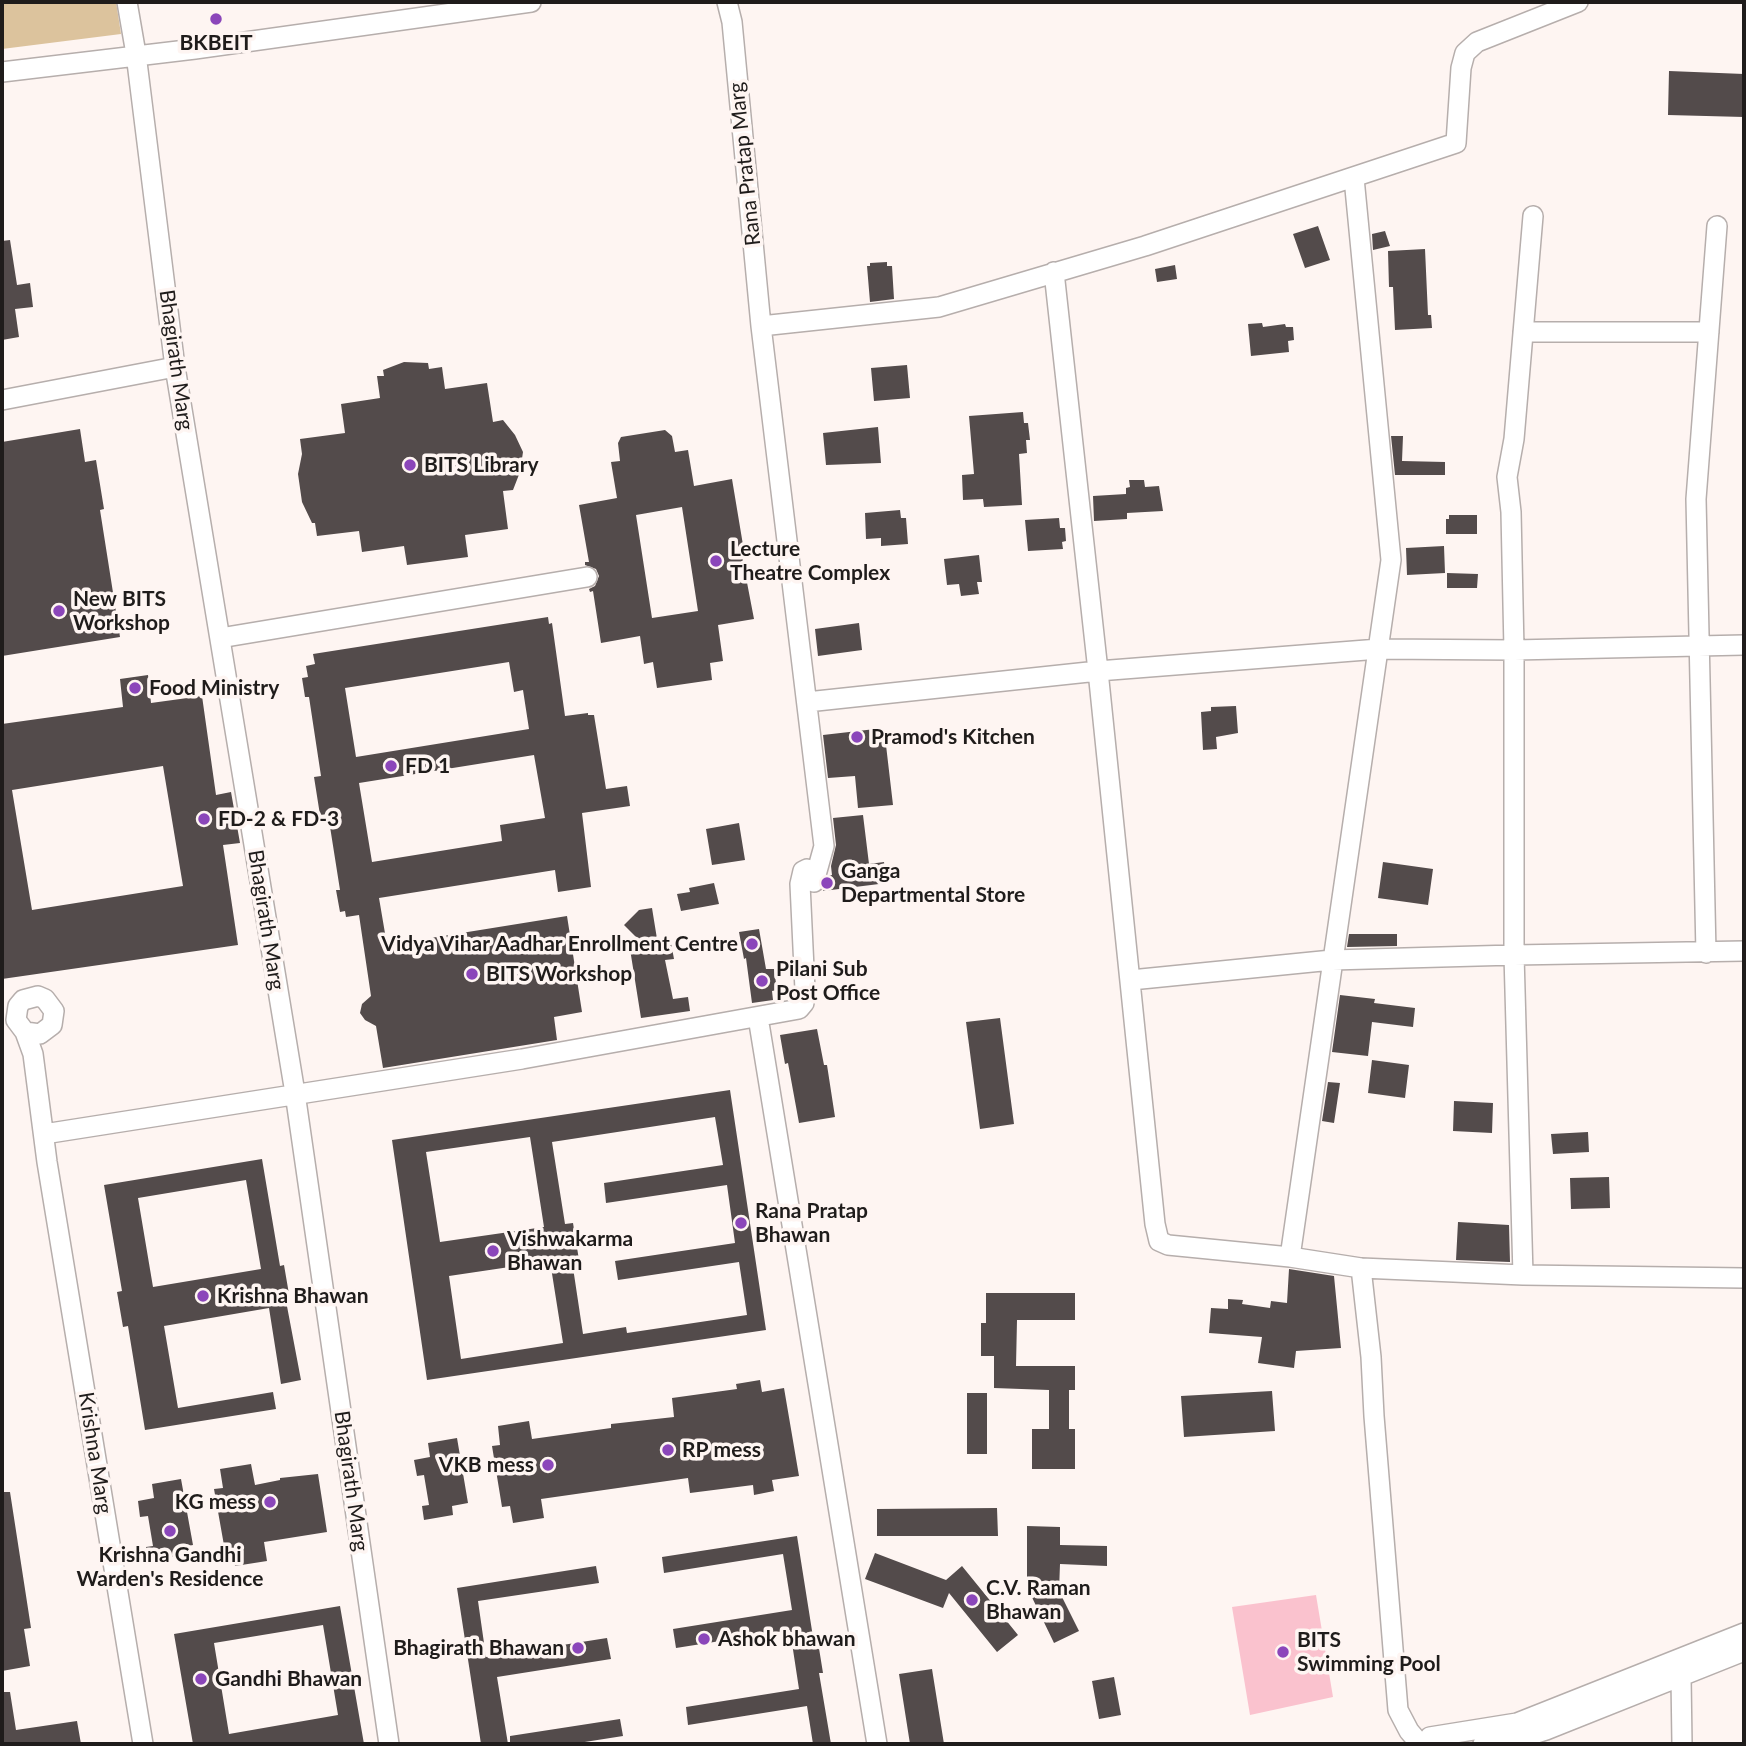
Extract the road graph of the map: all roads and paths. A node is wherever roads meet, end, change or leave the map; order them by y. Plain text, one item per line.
1 (127, 2) edge
2 (531, 2) edge
3 (727, 2) edge
4 (1578, 2) edge
5 (136, 54) junction
6 (2, 72) edge
7 (1354, 178) junction
8 (1533, 216) dead end
9 (1717, 226) dead end
10 (1054, 272) junction
11 (761, 326) junction
12 (1523, 332) junction
13 (1709, 332) junction
14 (176, 367) junction
15 (2, 400) edge
16 (587, 577) dead end
17 (220, 638) junction
18 (1744, 645) edge
19 (1701, 646) junction
20 (1379, 649) junction
21 (1514, 650) junction
22 (1098, 671) junction
23 (807, 702) junction
24 (1744, 951) edge
25 (1706, 953) junction
26 (1514, 954) junction
27 (1332, 960) junction
28 (1131, 980) junction
29 (758, 1017) junction
30 (15, 1027) edge
31 (295, 1093) junction
32 (44, 1134) junction
33 (1290, 1257) junction
34 (1361, 1268) junction
35 (1523, 1275) junction
36 (1744, 1278) edge
37 (1744, 1633) edge
38 (1744, 1651) edge
39 (1681, 1677) junction
40 (143, 1744) edge
41 (389, 1744) edge
42 (877, 1744) edge
43 (1420, 1744) edge
44 (1428, 1744) edge
45 (1483, 1744) edge
46 (1682, 1744) edge

1 - 5 street, Bhagirath Marg
2 - 5 street
3 - 11 street, Rana Pratap Marg
4 - 7 street
5 - 6 street
5 - 14 street, Bhagirath Marg
7 - 10 street
7 - 20 street
8 - 12 street
9 - 13 street
10 - 11 street
10 - 22 street
11 - 23 street, Rana Pratap Marg
12 - 13 street
12 - 21 street
13 - 19 street
14 - 15 street
14 - 17 street, Bhagirath Marg
16 - 17 street
17 - 31 street, Bhagirath Marg
18 - 19 street
19 - 21 street
19 - 25 street
20 - 21 street
20 - 22 street
20 - 27 street
21 - 26 street
22 - 23 street
22 - 28 street
23 - 29 street, Rana Pratap Marg
24 - 25 street
25 - 26 street
26 - 27 street
26 - 35 street
27 - 28 street
27 - 33 street
28 - 33 street
29 - 31 street
29 - 42 street
30 - 32 street, Krishna Marg
31 - 32 street
31 - 41 street, Bhagirath Marg
32 - 40 street, Krishna Marg
33 - 34 street
34 - 35 street
34 - 43 street
35 - 36 street
37 - 44 street
38 - 39 street
39 - 45 street
39 - 46 street

